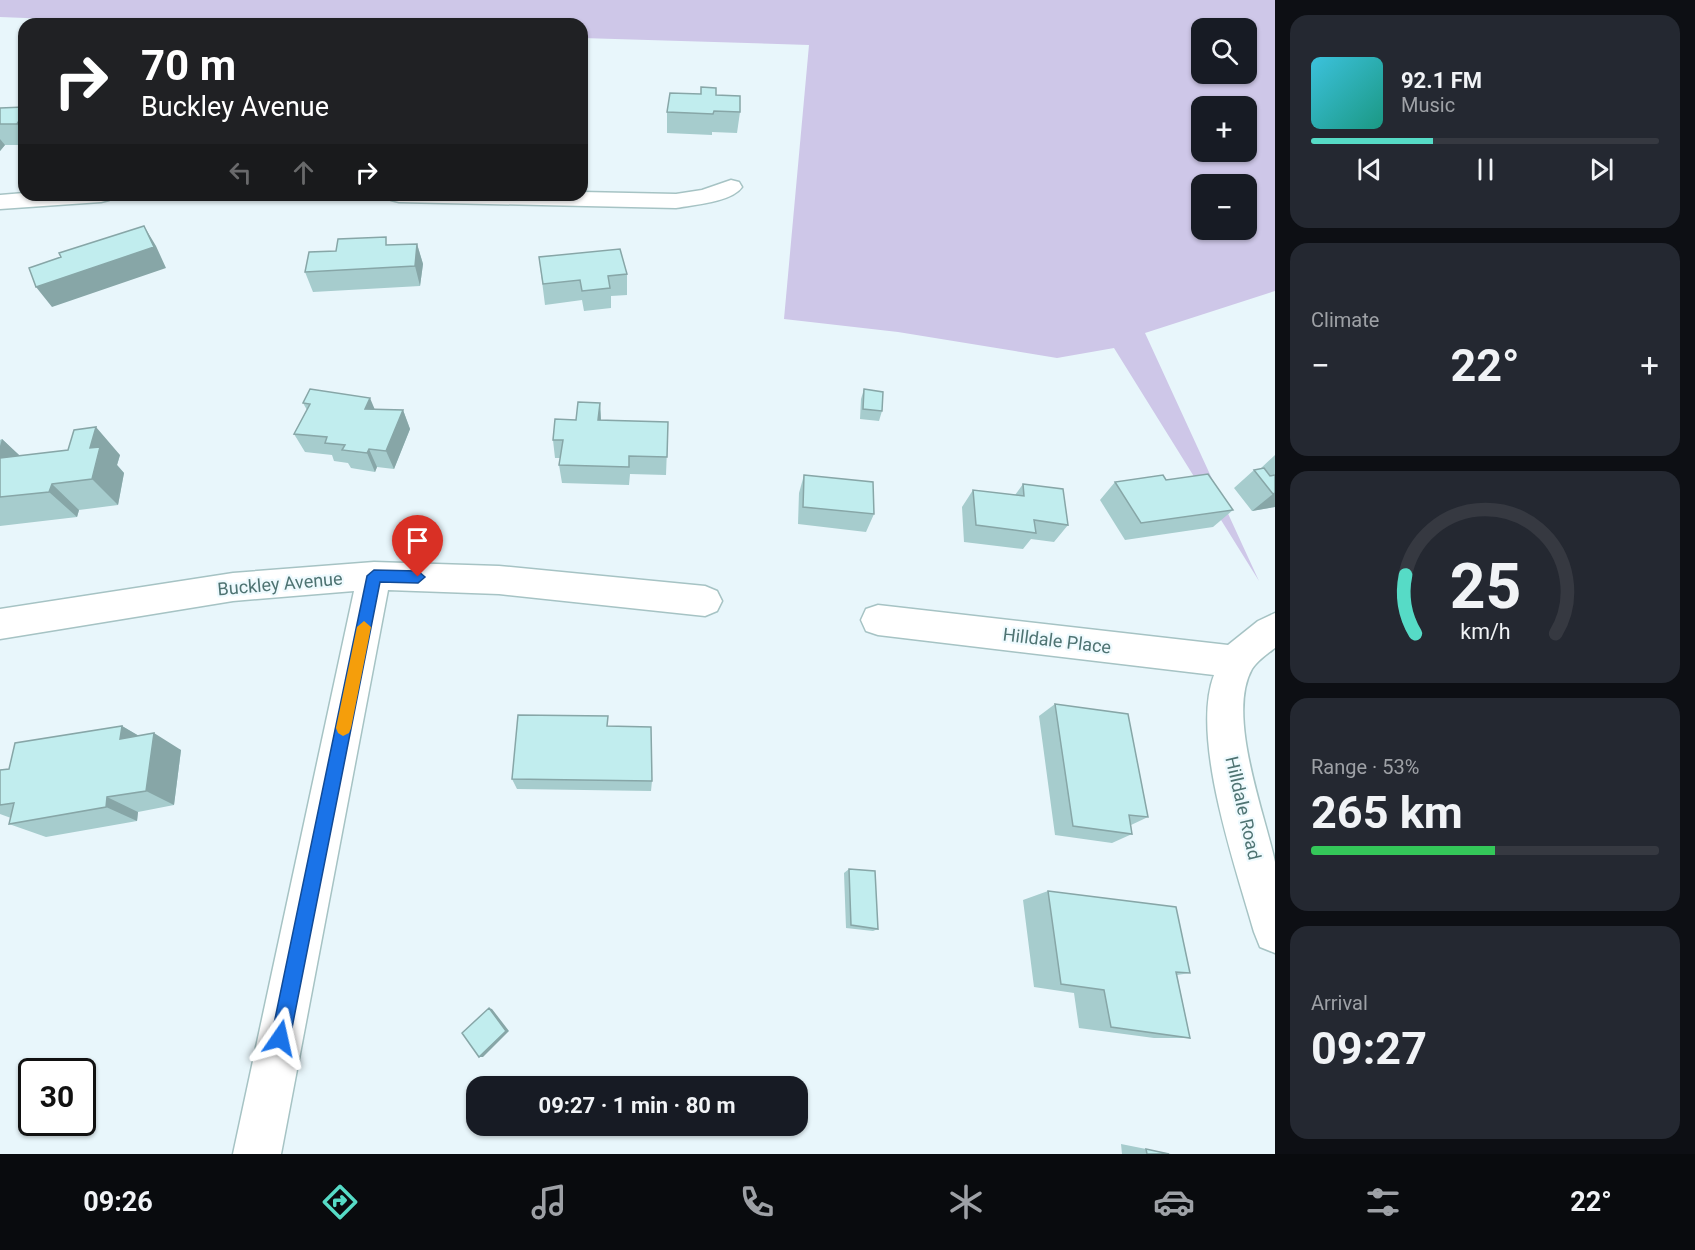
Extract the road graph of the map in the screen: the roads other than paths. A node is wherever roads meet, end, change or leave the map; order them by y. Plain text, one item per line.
1 (731, 187) dead end
2 (588, 199) edge
3 (18, 201) edge
4 (0, 202) edge
5 (374, 576) junction
6 (705, 601) dead end
7 (878, 620) dead end
8 (0, 624) edge
9 (1275, 628) edge
10 (1236, 662) junction
11 (1275, 932) edge
12 (257, 1154) edge

1 - 2 street
3 - 4 street
5 - 6 street, Buckley Avenue
5 - 8 street, Buckley Avenue
5 - 12 street
7 - 10 street, Hilldale Place
9 - 10 street, Hilldale Road
10 - 11 street, Hilldale Road

